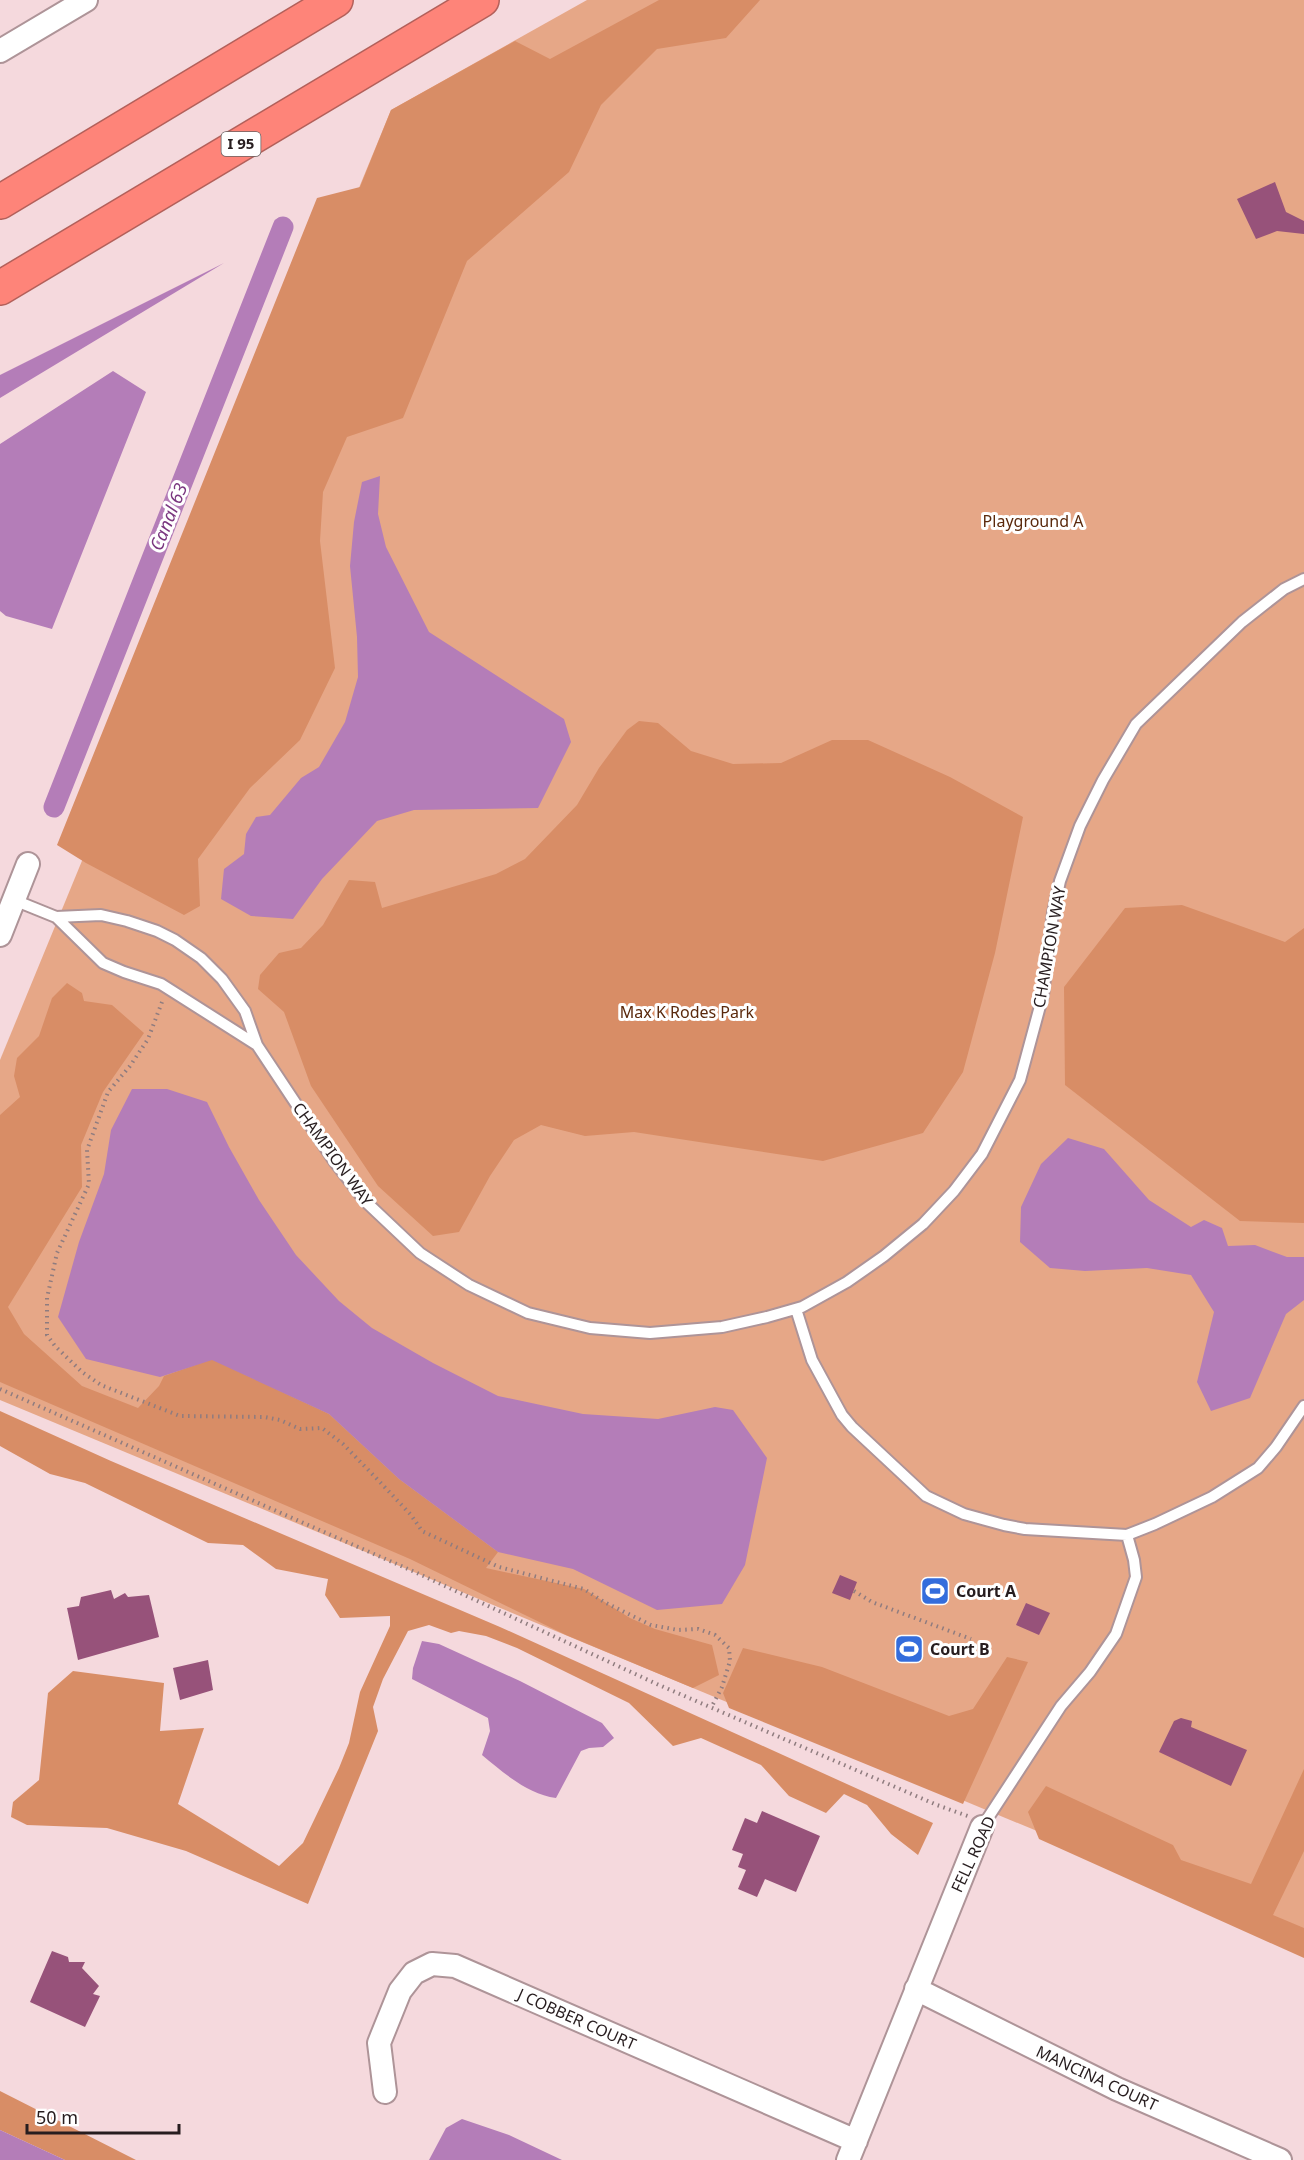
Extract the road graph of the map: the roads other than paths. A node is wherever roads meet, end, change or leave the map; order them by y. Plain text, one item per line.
1 (86, 0) edge
2 (336, 0) edge
3 (482, 0) edge
4 (0, 51) edge
5 (0, 202) edge
6 (0, 288) edge
7 (1304, 579) edge
8 (28, 864) dead end
9 (14, 900) junction
10 (56, 917) junction
11 (0, 935) edge
12 (257, 1046) junction
13 (796, 1308) junction
14 (1304, 1406) edge
15 (1127, 1535) junction
16 (984, 1825) joint
17 (916, 1989) junction
18 (385, 2092) dead end
19 (852, 2150) edge
20 (1280, 2160) edge

1 - 4 street
2 - 5 highway
3 - 6 highway, I 95
7 - 13 lane, CHAMPION WAY
8 - 9 street
9 - 10 lane, CHAMPION WAY
9 - 11 street
10 - 12 lane, CHAMPION WAY
10 - 12 lane, CHAMPION WAY
12 - 13 lane, CHAMPION WAY
13 - 15 lane
14 - 15 lane
15 - 16 lane, FELL ROAD
16 - 17 street, FELL ROAD
17 - 19 street, FELL ROAD
17 - 20 street, MANCINA COURT
18 - 19 street, J COBBER COURT

